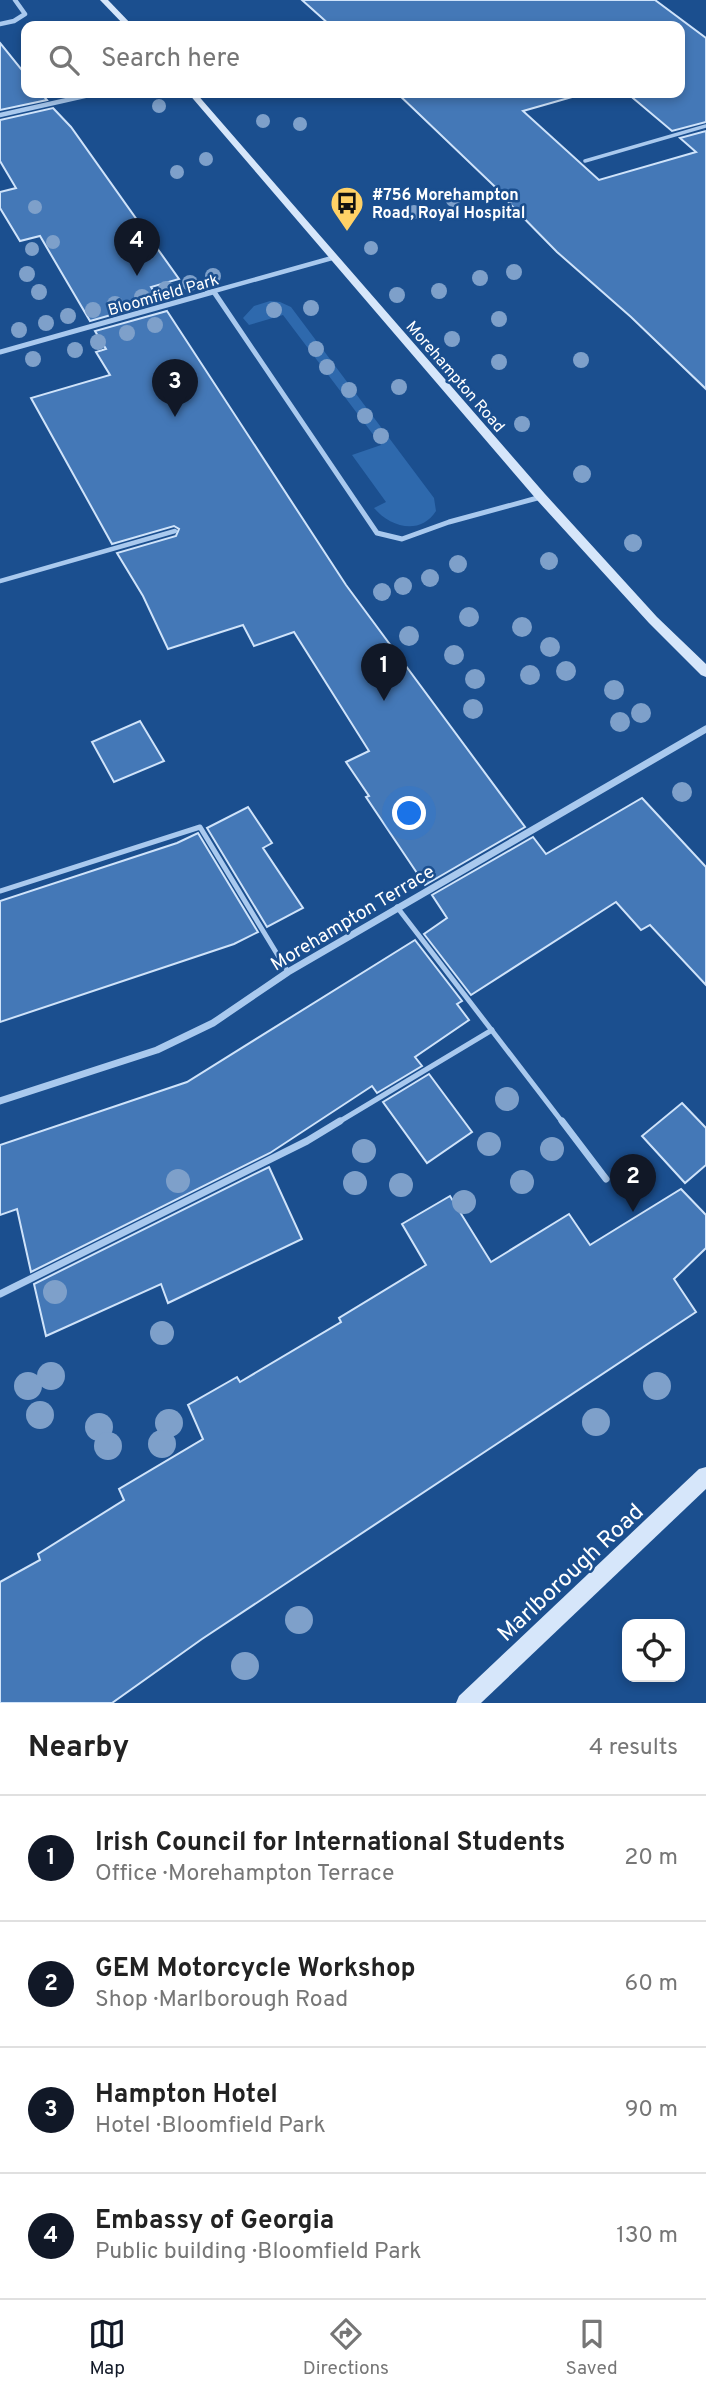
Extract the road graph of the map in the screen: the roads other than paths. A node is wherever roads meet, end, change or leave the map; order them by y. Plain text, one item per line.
1 (15, 0) edge
2 (104, 0) edge
3 (124, 21) edge
4 (0, 24) edge
5 (77, 98) edge
6 (196, 98) edge
7 (0, 116) edge
8 (706, 126) edge
9 (585, 161) dead end
10 (332, 258) junction
11 (214, 292) junction
12 (0, 352) edge
13 (541, 497) junction
14 (175, 531) dead end
15 (0, 581) edge
16 (706, 672) edge
17 (706, 729) edge
18 (0, 891) edge
19 (397, 907) junction
20 (288, 972) junction
21 (492, 1030) junction
22 (0, 1101) edge
23 (606, 1179) dead end
24 (0, 1294) edge
25 (706, 1476) edge
26 (466, 1703) edge

1 - 4 street
2 - 3 main road
5 - 7 street
6 - 10 main road, Morehampton Road
8 - 9 lane
10 - 11 street, Bloomfield Park
10 - 13 main road, Morehampton Road
11 - 12 street, Bloomfield Park
11 - 13 street
13 - 16 main road, Morehampton Road
14 - 15 lane
17 - 19 street, Morehampton Terrace
18 - 20 lane
19 - 20 street, Morehampton Terrace
19 - 21 lane
20 - 22 street, Morehampton Terrace
21 - 23 lane
21 - 24 lane
25 - 26 main road, Marlborough Road

